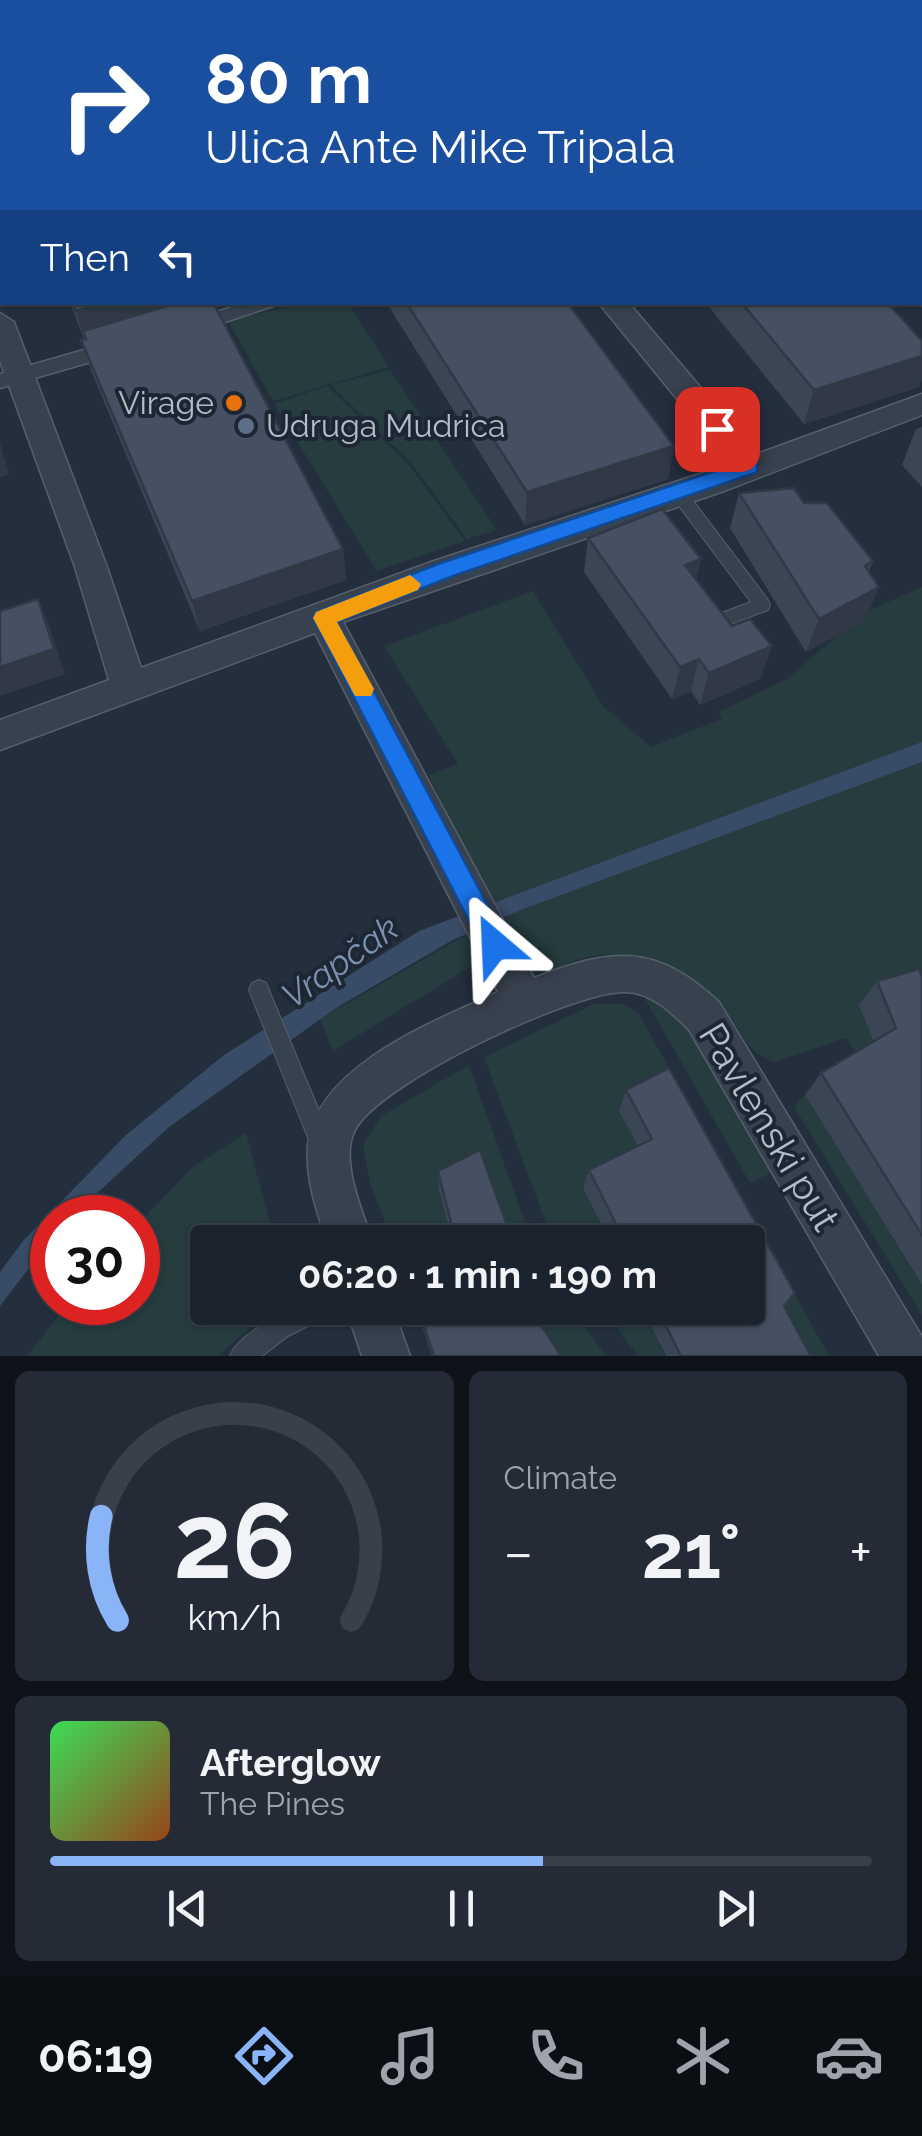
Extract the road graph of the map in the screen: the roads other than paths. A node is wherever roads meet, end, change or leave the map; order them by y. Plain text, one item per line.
1 (265, 305) edge
2 (615, 305) edge
3 (0, 322) edge
4 (166, 334) edge
5 (132, 344) edge
6 (10, 378) edge
7 (922, 404) edge
8 (750, 467) junction
9 (679, 494) junction
10 (324, 618) junction
11 (725, 619) edge
12 (129, 686) junction
13 (0, 735) edge
14 (259, 990) dead end
15 (525, 1004) junction
16 (330, 1163) junction
17 (346, 1225) edge
18 (286, 1325) edge
19 (376, 1325) edge
20 (242, 1356) edge
21 (386, 1356) edge
22 (906, 1356) edge

1 - 4 street
2 - 8 street
3 - 6 street
5 - 6 street
6 - 12 street
7 - 8 street
8 - 9 street
9 - 10 street
9 - 11 lane
10 - 12 street
10 - 15 street
12 - 13 street
14 - 16 lane
15 - 16 street, Pavlenski put
15 - 22 street, Pavlenski put
16 - 17 street, Pavlenski put
18 - 20 lane
19 - 21 street

